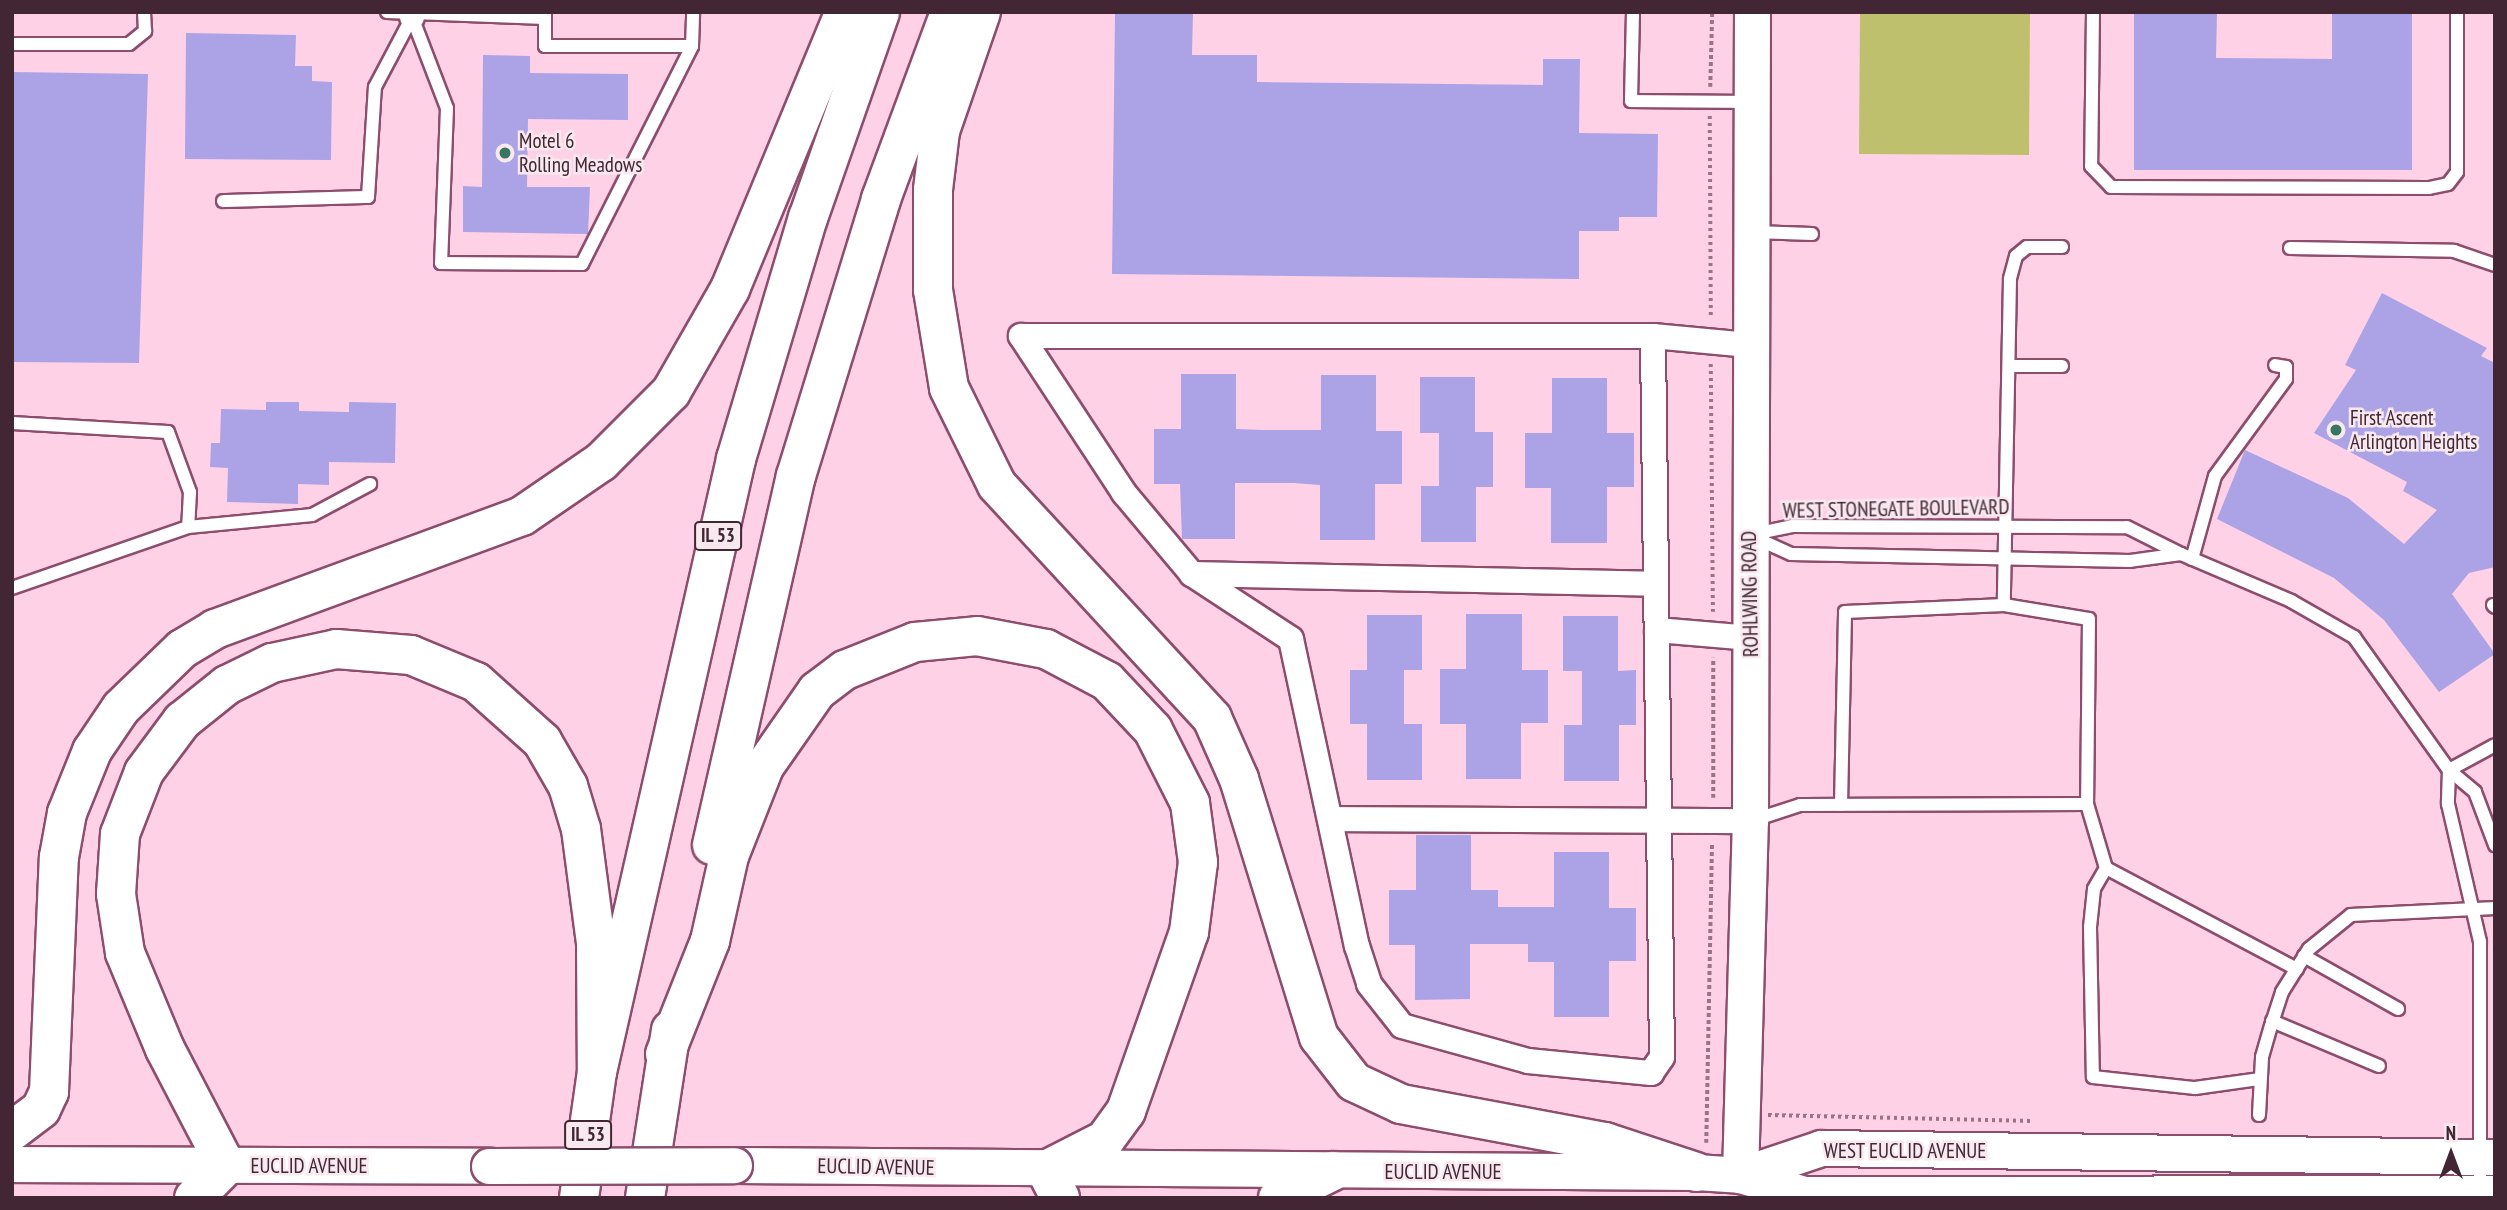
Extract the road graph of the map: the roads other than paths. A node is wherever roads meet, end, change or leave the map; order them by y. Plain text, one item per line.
1 (144, 12) edge
2 (387, 12) edge
3 (692, 12) edge
4 (845, 12) edge
5 (880, 12) edge
6 (950, 12) edge
7 (981, 12) edge
8 (1633, 12) edge
9 (1752, 12) edge
10 (2093, 12) edge
11 (2457, 12) edge
12 (412, 15) edge
13 (545, 15) edge
14 (12, 44) edge
15 (692, 46) junction
16 (1751, 102) junction
17 (223, 201) dead end
18 (1750, 231) junction
19 (1812, 234) dead end
20 (2062, 247) dead end
21 (2290, 248) dead end
22 (2495, 265) edge
23 (1653, 336) junction
24 (1749, 345) junction
25 (2275, 365) dead end
26 (2010, 366) junction
27 (2062, 366) dead end
28 (12, 423) edge
29 (370, 484) dead end
30 (188, 527) junction
31 (2008, 527) junction
32 (1749, 535) junction
33 (2186, 557) junction
34 (2004, 559) junction
35 (1192, 574) junction
36 (1653, 584) junction
37 (12, 587) edge
38 (2004, 605) junction
39 (1657, 630) junction
40 (1751, 638) junction
41 (2495, 744) edge
42 (2449, 770) junction
43 (2087, 804) junction
44 (1841, 805) junction
45 (1659, 817) junction
46 (1331, 820) junction
47 (1750, 821) junction
48 (2495, 845) edge
49 (2106, 868) junction
50 (2473, 908) junction
51 (2495, 908) edge
52 (2304, 956) junction
53 (2297, 969) junction
54 (2398, 1009) dead end
55 (2272, 1021) junction
56 (666, 1054) junction
57 (2379, 1066) dead end
58 (597, 1072) junction
59 (2260, 1079) junction
60 (2259, 1115) dead end
61 (12, 1131) edge
62 (652, 1138) junction
63 (2488, 1157) edge
64 (12, 1164) edge
65 (226, 1166) junction
66 (1334, 1171) junction
67 (1696, 1172) junction
68 (1740, 1175) junction
69 (1053, 1184) edge
70 (2488, 1193) edge
71 (194, 1198) edge
72 (579, 1198) edge
73 (645, 1198) edge
74 (654, 1198) edge
75 (1278, 1198) edge

1 - 14 lane
2 - 12 lane
3 - 15 lane
4 - 61 highway
5 - 58 highway, IL 53
6 - 56 highway
7 - 67 highway
8 - 16 lane
9 - 16 main road, ROHLWING ROAD
10 - 11 lane
12 - 13 lane
12 - 15 lane
12 - 17 lane
13 - 15 lane
16 - 18 main road, ROHLWING ROAD
18 - 19 lane
18 - 24 main road, ROHLWING ROAD
20 - 26 lane
21 - 22 lane
23 - 24 street
23 - 35 street
23 - 36 street
24 - 32 main road, ROHLWING ROAD
25 - 33 lane
26 - 27 lane
26 - 31 lane
28 - 30 lane
29 - 30 lane
30 - 37 lane
31 - 32 lane, WEST STONEGATE BOULEVARD
31 - 33 lane, WEST STONEGATE BOULEVARD
31 - 34 lane
32 - 34 lane, WEST STONEGATE BOULEVARD
32 - 40 main road, ROHLWING ROAD
33 - 34 lane, WEST STONEGATE BOULEVARD
33 - 42 lane, WEST STONEGATE BOULEVARD
34 - 38 lane
35 - 36 street
35 - 46 street
36 - 39 street
38 - 43 lane
38 - 44 lane
39 - 40 street
39 - 45 street
40 - 47 main road, ROHLWING ROAD
41 - 42 lane
42 - 48 lane, WEST STONEGATE BOULEVARD
42 - 50 lane
43 - 44 lane
43 - 49 lane
44 - 47 lane
45 - 46 street
45 - 46 street
45 - 47 street
47 - 68 main road, ROHLWING ROAD
49 - 53 lane
49 - 59 lane
50 - 51 lane
50 - 52 lane
50 - 63 lane
52 - 53 lane
52 - 54 lane
53 - 55 lane
55 - 57 lane
55 - 59 lane
56 - 62 highway
56 - 69 highway
58 - 65 highway
58 - 72 highway, IL 53
59 - 60 lane
62 - 73 highway
62 - 74 highway
63 - 68 main road, WEST EUCLID AVENUE
63 - 70 lane
64 - 65 main road, EUCLID AVENUE
65 - 69 main road, EUCLID AVENUE, bridge
65 - 71 highway
66 - 67 main road, EUCLID AVENUE
66 - 69 main road, EUCLID AVENUE
66 - 75 highway
67 - 68 main road, EUCLID AVENUE
68 - 70 main road, WEST EUCLID AVENUE

